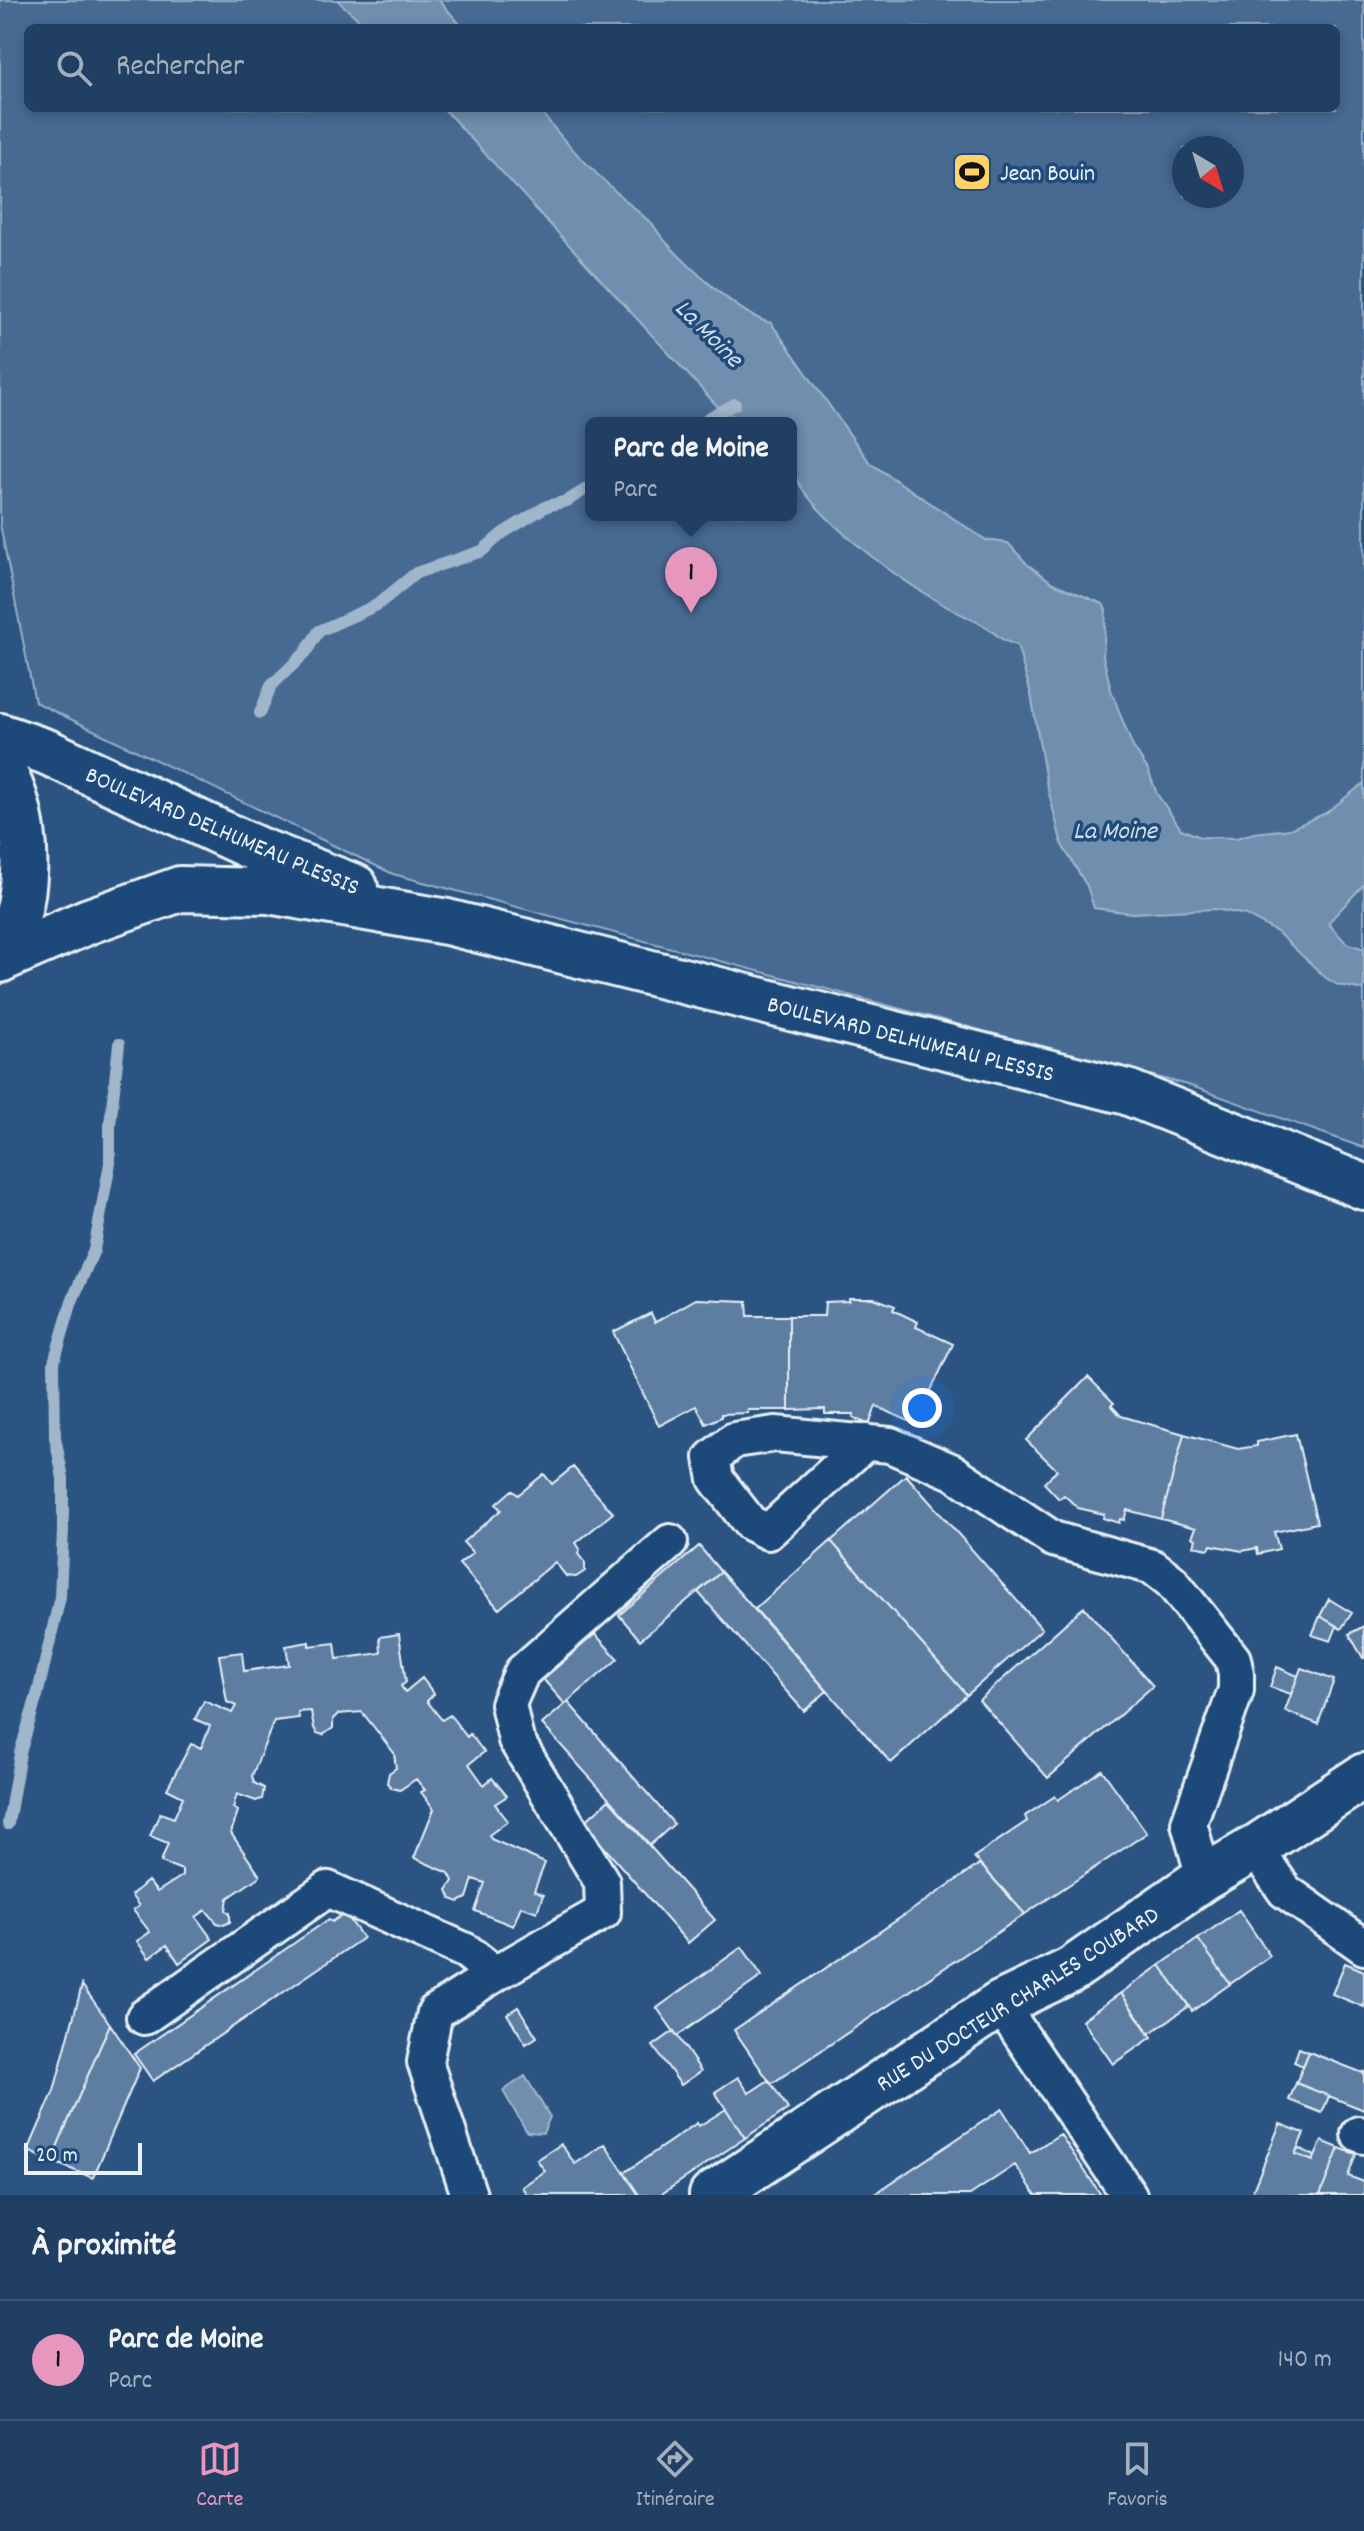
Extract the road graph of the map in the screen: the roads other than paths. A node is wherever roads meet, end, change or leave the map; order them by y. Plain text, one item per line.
1 (0, 736) edge
2 (0, 766) edge
3 (447, 922) junction
4 (0, 959) edge
5 (1364, 1187) edge
6 (866, 1442) dead end
7 (670, 1542) dead end
8 (1364, 1776) edge
9 (1255, 1848) junction
10 (1204, 1878) junction
11 (1364, 1947) edge
12 (495, 1974) junction
13 (1000, 2004) junction
14 (144, 2017) dead end
15 (469, 2195) edge
16 (712, 2195) edge
17 (1129, 2195) edge

1 - 3 main road, BOULEVARD DELHUMEAU PLESSIS
2 - 4 main road
3 - 4 main road, BOULEVARD DELHUMEAU PLESSIS
3 - 5 main road, BOULEVARD DELHUMEAU PLESSIS
6 - 10 street
7 - 12 street
8 - 9 main road, RUE DU DOCTEUR CHARLES COUBARD
9 - 10 main road, RUE DU DOCTEUR CHARLES COUBARD
9 - 11 street
10 - 13 main road, RUE DU DOCTEUR CHARLES COUBARD
12 - 14 street
12 - 15 street
13 - 16 main road, RUE DU DOCTEUR CHARLES COUBARD
13 - 17 street

